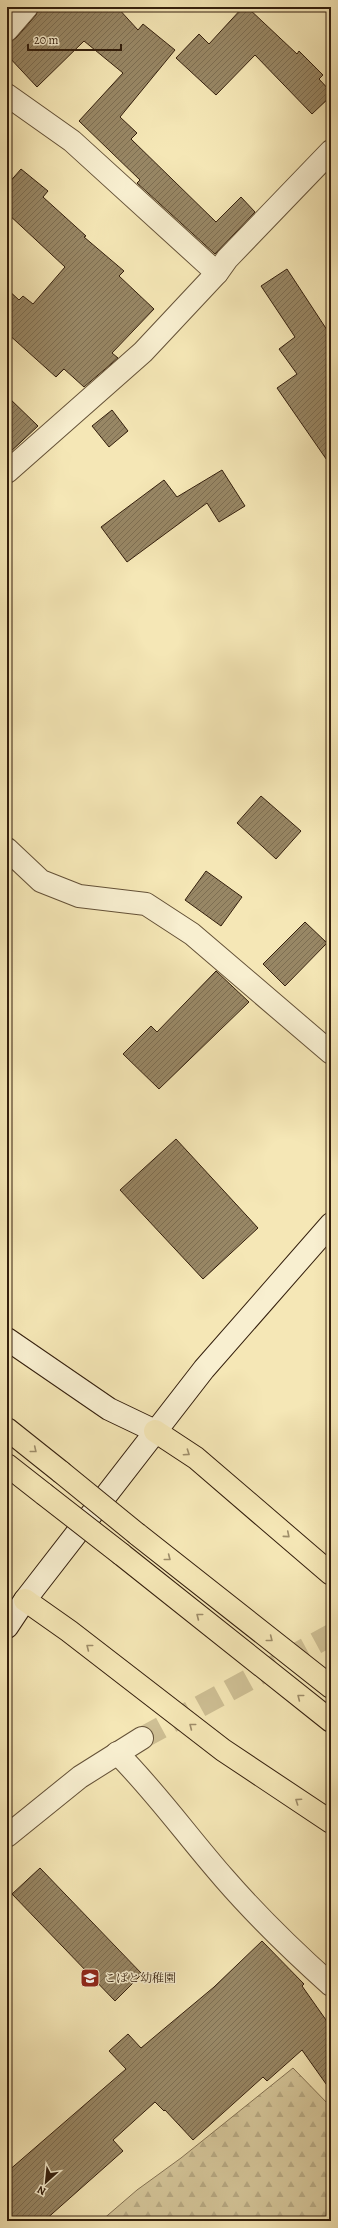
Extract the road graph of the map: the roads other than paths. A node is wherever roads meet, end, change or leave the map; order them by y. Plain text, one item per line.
1 (27, 7) edge
2 (7, 30) edge
3 (7, 95) edge
4 (331, 151) edge
5 (217, 273) junction
6 (7, 472) edge
7 (7, 849) edge
8 (331, 1054) edge
9 (331, 1224) edge
10 (7, 1339) edge
11 (7, 1429) edge
12 (155, 1431) junction
13 (7, 1465) edge
14 (331, 1574) edge
15 (25, 1600) junction
16 (7, 1627) edge
17 (331, 1687) edge
18 (331, 1721) edge
19 (142, 1738) tunnel mouth
20 (117, 1753) junction
21 (331, 1822) edge
22 (7, 1836) edge
23 (331, 1985) edge

1 - 2 street
3 - 5 street
4 - 5 street
5 - 6 street
7 - 8 street
9 - 12 street
10 - 12 street
11 -> 17 highway, bridge
12 -> 14 highway
12 - 15 street
18 -> 13 highway, bridge
15 - 16 street
21 -> 15 highway
19 - 20 street
20 - 22 street
20 - 23 street

